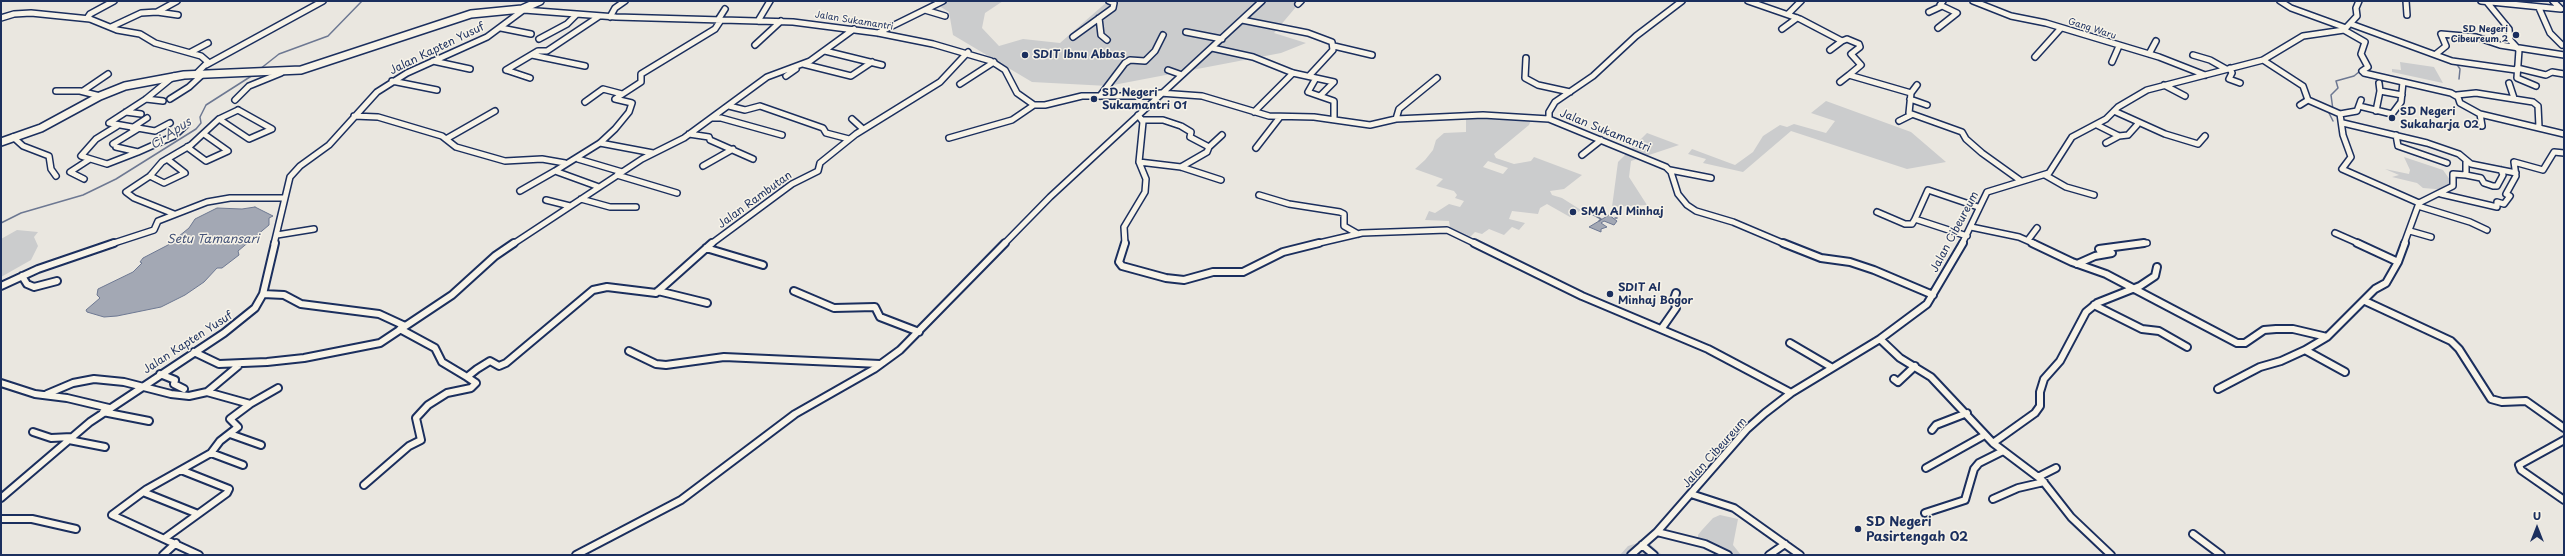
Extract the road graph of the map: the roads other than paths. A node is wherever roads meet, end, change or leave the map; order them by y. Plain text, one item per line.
1 (114, 1) edge
2 (177, 1) edge
3 (323, 1) edge
4 (540, 1) edge
5 (624, 1) edge
6 (770, 1) edge
7 (943, 1) edge
8 (1109, 1) edge
9 (1262, 1) edge
10 (1682, 1) edge
11 (1748, 1) edge
12 (1801, 1) edge
13 (1973, 1) edge
14 (2280, 1) edge
15 (2359, 1) edge
16 (2406, 1) edge
17 (2481, 1) edge
18 (2553, 1) edge
19 (1981, 2) edge
20 (2487, 2) edge
21 (1942, 3) edge
22 (2540, 8) junction
23 (525, 9) junction
24 (725, 9) dead end
25 (2562, 9) edge
26 (925, 10) junction
27 (157, 12) junction
28 (1929, 12) dead end
29 (1, 13) edge
30 (14, 14) junction
31 (1788, 14) junction
32 (178, 15) dead end
33 (576, 15) junction
34 (2407, 15) dead end
35 (945, 16) dead end
36 (598, 17) junction
37 (610, 17) junction
38 (1, 18) edge
39 (1099, 18) junction
40 (1797, 18) junction
41 (90, 19) junction
42 (720, 20) junction
43 (1242, 20) junction
44 (758, 21) junction
45 (781, 22) junction
46 (2351, 24) junction
47 (111, 27) junction
48 (501, 28) junction
49 (1938, 28) dead end
50 (2061, 28) junction
51 (854, 29) junction
52 (1782, 29) dead end
53 (2345, 29) junction
54 (1186, 32) dead end
55 (878, 33) junction
56 (531, 34) dead end
57 (1163, 35) dead end
58 (1073, 37) dead end
59 (539, 39) dead end
60 (1222, 39) junction
61 (1107, 40) dead end
62 (1842, 41) junction
63 (2156, 41) dead end
64 (208, 43) dead end
65 (755, 45) dead end
66 (2562, 45) dead end
67 (1334, 46) junction
68 (2119, 46) junction
69 (1212, 48) junction
70 (2517, 48) junction
71 (1830, 50) dead end
72 (825, 51) junction
73 (191, 52) junction
74 (968, 52) junction
75 (2149, 54) junction
76 (2436, 54) junction
77 (532, 55) junction
78 (1372, 55) dead end
79 (2193, 55) dead end
80 (2564, 55) edge
81 (2035, 57) dead end
82 (1526, 58) dead end
83 (2263, 60) junction
84 (433, 61) junction
85 (872, 62) junction
86 (994, 62) junction
87 (2112, 62) dead end
88 (206, 65) junction
89 (801, 65) junction
90 (882, 65) dead end
91 (584, 66) dead end
92 (2228, 68) junction
93 (470, 69) dead end
94 (2516, 69) junction
95 (1168, 70) dead end
96 (280, 73) junction
97 (1293, 73) junction
98 (108, 74) dead end
99 (199, 74) junction
100 (1849, 74) junction
101 (2564, 74) edge
102 (1182, 75) junction
103 (2205, 75) junction
104 (174, 76) junction
105 (786, 76) dead end
106 (1309, 76) junction
107 (530, 78) dead end
108 (1316, 78) junction
109 (1437, 78) dead end
110 (392, 81) junction
111 (1840, 82) dead end
112 (2403, 82) junction
113 (2240, 83) dead end
114 (2379, 83) dead end
115 (2509, 83) dead end
116 (960, 84) dead end
117 (1917, 85) dead end
118 (2164, 85) junction
119 (2536, 86) dead end
120 (437, 90) dead end
121 (56, 91) dead end
122 (82, 91) junction
123 (2380, 91) junction
124 (1570, 92) junction
125 (1911, 92) junction
126 (622, 94) junction
127 (1159, 94) junction
128 (2402, 95) junction
129 (2457, 95) junction
130 (100, 96) junction
131 (1100, 96) junction
132 (1320, 96) junction
133 (2185, 96) dead end
134 (2514, 98) junction
135 (146, 99) junction
136 (170, 99) dead end
137 (1910, 99) junction
138 (236, 100) dead end
139 (2308, 100) junction
140 (2361, 100) dead end
141 (163, 101) dead end
142 (585, 102) dead end
143 (1034, 105) junction
144 (1927, 105) dead end
145 (2300, 105) dead end
146 (729, 106) junction
147 (2360, 106) junction
148 (495, 111) dead end
149 (2114, 111) junction
150 (2376, 111) junction
151 (126, 112) junction
152 (1254, 112) junction
153 (140, 114) dead end
154 (2340, 114) junction
155 (2480, 114) junction
156 (1911, 115) junction
157 (354, 116) junction
158 (1280, 117) junction
159 (147, 118) dead end
160 (712, 118) junction
161 (852, 118) dead end
162 (1141, 118) junction
163 (219, 119) junction
164 (1334, 119) junction
165 (1396, 119) junction
166 (1549, 119) junction
167 (1899, 121) dead end
168 (170, 123) dead end
169 (2343, 123) junction
170 (187, 124) dead end
171 (2097, 125) junction
172 (2137, 125) dead end
173 (117, 126) junction
174 (2482, 126) dead end
175 (2539, 127) junction
176 (132, 128) junction
177 (139, 128) junction
178 (863, 129) junction
179 (204, 134) junction
180 (690, 134) junction
181 (2564, 134) edge
182 (782, 135) dead end
183 (1222, 135) dead end
184 (2396, 135) junction
185 (2120, 136) junction
186 (2206, 136) dead end
187 (13, 137) junction
188 (949, 138) dead end
189 (446, 139) junction
190 (849, 139) junction
191 (1601, 140) junction
192 (1, 142) edge
193 (600, 143) junction
194 (2106, 143) dead end
195 (186, 147) junction
196 (1209, 147) junction
197 (1256, 148) dead end
198 (733, 149) junction
199 (138, 152) junction
200 (653, 153) junction
201 (2564, 153) edge
202 (1582, 156) dead end
203 (90, 159) junction
204 (167, 159) junction
205 (578, 159) dead end
206 (753, 159) dead end
207 (1139, 162) junction
208 (2466, 162) junction
209 (2447, 163) dead end
210 (565, 164) junction
211 (703, 166) dead end
212 (1181, 167) junction
213 (1670, 170) junction
214 (2501, 170) junction
215 (555, 171) junction
216 (620, 173) junction
217 (2516, 173) junction
218 (2045, 175) junction
219 (2466, 175) junction
220 (56, 176) dead end
221 (150, 176) junction
222 (1711, 178) dead end
223 (84, 179) dead end
224 (1222, 180) dead end
225 (2021, 181) junction
226 (598, 187) junction
227 (520, 191) dead end
228 (677, 193) dead end
229 (2441, 194) junction
230 (1259, 195) dead end
231 (2094, 195) dead end
232 (285, 198) junction
233 (581, 199) junction
234 (546, 200) dead end
235 (2419, 204) junction
236 (570, 206) junction
237 (636, 207) dead end
238 (1978, 207) junction
239 (1877, 212) dead end
240 (174, 214) junction
241 (1915, 219) junction
242 (1971, 227) junction
243 (2037, 228) dead end
244 (314, 229) dead end
245 (2487, 230) dead end
246 (2410, 231) junction
247 (2334, 233) dead end
248 (1358, 234) junction
249 (277, 235) junction
250 (1967, 236) junction
251 (2431, 237) dead end
252 (2028, 240) junction
253 (2148, 243) dead end
254 (706, 248) junction
255 (2112, 253) dead end
256 (2102, 254) junction
257 (2398, 262) junction
258 (2077, 264) junction
259 (763, 265) dead end
260 (2157, 267) dead end
261 (22, 276) junction
262 (57, 281) dead end
263 (1, 286) edge
264 (2132, 288) junction
265 (794, 291) dead end
266 (658, 292) junction
267 (1676, 292) dead end
268 (263, 294) junction
269 (1933, 295) junction
270 (2365, 301) junction
271 (707, 303) dead end
272 (2094, 305) junction
273 (402, 327) junction
274 (1662, 328) junction
275 (919, 332) junction
276 (2327, 338) junction
277 (1880, 339) junction
278 (1790, 343) dead end
279 (2187, 347) dead end
280 (2305, 350) junction
281 (629, 351) dead end
282 (194, 352) junction
283 (880, 364) junction
284 (238, 366) dead end
285 (1915, 366) junction
286 (1831, 367) junction
287 (2345, 372) dead end
288 (160, 374) junction
289 (466, 377) junction
290 (1894, 379) dead end
291 (1, 383) edge
292 (141, 386) junction
293 (278, 388) dead end
294 (184, 389) dead end
295 (2218, 389) dead end
296 (207, 392) junction
297 (1791, 393) junction
298 (47, 394) junction
299 (250, 404) junction
300 (106, 410) junction
301 (1967, 413) junction
302 (149, 421) dead end
303 (2564, 428) edge
304 (1932, 430) dead end
305 (33, 432) dead end
306 (230, 434) junction
307 (1985, 435) junction
308 (71, 438) junction
309 (2564, 440) edge
310 (1993, 443) junction
311 (261, 445) dead end
312 (105, 447) dead end
313 (2003, 451) junction
314 (211, 453) junction
315 (244, 465) dead end
316 (1926, 468) dead end
317 (2056, 468) dead end
318 (181, 470) junction
319 (2038, 476) junction
320 (2044, 482) junction
321 (364, 484) dead end
322 (5, 492) edge
323 (143, 492) junction
324 (1692, 494) junction
325 (1, 498) edge
326 (1993, 499) dead end
327 (2564, 500) edge
328 (1925, 513) dead end
329 (198, 514) junction
330 (1, 519) edge
331 (76, 530) dead end
332 (1657, 532) junction
333 (2193, 534) dead end
334 (165, 538) junction
335 (176, 543) junction
336 (1785, 544) junction
337 (1642, 545) junction
338 (163, 555) edge
339 (200, 555) edge
340 (576, 555) edge
341 (1631, 555) edge
342 (1654, 555) edge
343 (1728, 555) edge
344 (1769, 555) edge
345 (1800, 555) edge
346 (2111, 555) edge
347 (2221, 555) edge

1 - 41 street
2 - 27 street
3 - 88 street
4 - 23 main road
5 - 37 street
6 - 44 street
7 - 26 street
8 - 39 street
9 - 43 street
10 - 124 street
11 - 31 street
12 - 31 street
13 - 19 street, Gang Waru
14 - 53 street
15 - 46 street
16 - 34 street
17 - 20 street
18 - 25 street
19 - 50 street, Gang Waru
20 - 22 street
20 - 70 street
21 - 28 street
21 - 49 street
22 - 25 street
22 - 66 street
23 - 33 street, Jalan Sukamantri
23 - 48 street, Jalan Kapten Yusuf
23 - 96 main road
24 - 42 street
26 - 35 street
26 - 55 street
27 - 32 street
27 - 47 street
29 - 30 street
30 - 38 street
30 - 41 street
31 - 40 street
33 - 36 street, Jalan Sukamantri
33 - 59 street
36 - 37 street, Jalan Sukamantri
36 - 77 street
37 - 42 street, Jalan Sukamantri
39 - 58 street
39 - 61 street
40 - 52 street
40 - 62 street
41 - 47 street
42 - 44 street, Jalan Sukamantri
42 - 126 street
43 - 60 street
43 - 67 street
44 - 45 street, Jalan Sukamantri
45 - 51 street, Jalan Sukamantri
45 - 65 street
46 - 53 street
46 - 76 street
47 - 73 street
48 - 56 street
48 - 84 street, Jalan Kapten Yusuf
50 - 68 street, Gang Waru
50 - 81 street
51 - 55 street, Jalan Sukamantri
51 - 72 street
53 - 83 street
53 - 112 street
54 - 60 street
55 - 74 street, Jalan Sukamantri
57 - 131 street
60 - 69 street
62 - 71 street
62 - 100 street
63 - 75 street
64 - 73 street
67 - 78 street
67 - 106 street
68 - 75 street, Gang Waru
68 - 87 street
69 - 97 street
69 - 102 street
70 - 76 street
70 - 80 street
70 - 94 street
72 - 85 street
72 - 89 street
73 - 88 street
74 - 86 street, Jalan Sukamantri
74 - 178 street, Jalan Rambutan
75 - 103 street, Gang Waru
76 - 94 street
77 - 91 street
77 - 107 street
79 - 92 street
82 - 124 street
83 - 92 street
83 - 139 street
84 - 93 street
84 - 110 street, Jalan Kapten Yusuf
85 - 89 street
85 - 90 street
86 - 116 street
86 - 143 street, Jalan Sukamantri
88 - 99 street
89 - 105 street
89 - 146 street
92 - 103 street
92 - 113 street
94 - 101 street
94 - 119 street
95 - 102 street
96 - 99 main road
96 - 138 street
97 - 106 street
97 - 152 street
98 - 122 street
99 - 104 main road
99 - 136 street
100 - 111 street
100 - 125 street
102 - 127 street
103 - 118 street
104 - 130 main road
104 - 135 street
106 - 108 street
108 - 132 street
108 - 132 street
109 - 165 street
110 - 120 street
110 - 157 street, Jalan Kapten Yusuf
112 - 128 street
112 - 129 street
114 - 123 street
115 - 134 street
117 - 125 street
118 - 133 street
118 - 149 street
121 - 122 street
122 - 130 street
123 - 128 street
123 - 150 street
124 - 166 street
125 - 137 street
126 - 142 street
126 - 193 street
127 - 131 street, Jalan Sukamantri
127 - 152 street, Jalan Sukamantri
127 - 162 street
128 - 150 street
129 - 134 street
129 - 155 street
130 - 187 main road
131 - 143 street, Jalan Sukamantri
132 - 164 street
134 - 175 street
135 - 141 street
135 - 151 street
137 - 144 street
137 - 156 street
139 - 145 street
139 - 154 street
140 - 147 street
143 - 188 street
146 - 160 street
146 - 190 street
147 - 150 street
147 - 154 street
148 - 189 street
149 - 171 street
149 - 186 street
151 - 153 street
151 - 173 street
152 - 158 street, Jalan Sukamantri
154 - 169 street
155 - 174 street
155 - 175 street
156 - 167 street
156 - 225 street
157 - 189 street
157 - 232 street, Jalan Kapten Yusuf
158 - 164 street, Jalan Sukamantri
158 - 197 street
159 - 176 street
160 - 180 street
160 - 182 street
161 - 178 street
162 - 196 street
162 - 207 street
162 - 275 street
163 - 163 street
163 - 179 street
164 - 165 street, Jalan Sukamantri
165 - 166 street, Jalan Sukamantri
166 - 191 street, Jalan Sukamantri
168 - 177 street
169 - 184 street
169 - 235 street
170 - 199 street
171 - 185 street
171 - 218 street
172 - 185 street
173 - 176 street
173 - 203 street
175 - 181 street
176 - 177 street
177 - 199 street
178 - 190 street, Jalan Rambutan
179 - 195 street
179 - 195 street
180 - 198 street
180 - 200 street
183 - 196 street
184 - 208 street
184 - 209 street
185 - 194 street
187 - 192 main road
187 - 220 street
189 - 210 street
190 - 254 street, Jalan Rambutan
191 - 202 street
191 - 213 street, Jalan Sukamantri
193 - 200 street
193 - 210 street
195 - 204 street
196 - 212 street
198 - 206 street
198 - 211 street
199 - 203 street
200 - 216 street
201 - 217 street
203 - 223 street
204 - 221 street
204 - 221 street
205 - 216 street
207 - 212 street
207 - 248 street
208 - 214 street
208 - 219 street
210 - 215 street
212 - 224 street
213 - 222 street, Jalan Sukamantri
213 - 269 street
214 - 217 street
214 - 219 street
215 - 226 street
215 - 227 street
216 - 226 street
216 - 228 street
217 - 229 street
218 - 225 street, Jalan Cibeureum
218 - 231 street
219 - 229 street
221 - 240 street
225 - 238 street, Jalan Cibeureum
226 - 233 street
229 - 235 street
230 - 248 street
232 - 240 street
232 - 249 street, Jalan Kapten Yusuf
233 - 236 street
233 - 237 street
234 - 236 street
235 - 245 street
235 - 246 street
236 - 273 street
238 - 241 street
238 - 242 street, Jalan Cibeureum
239 - 241 street
240 - 261 street
241 - 250 street
242 - 250 street, Jalan Cibeureum
242 - 252 street
243 - 252 street
244 - 249 street
246 - 251 street
246 - 257 street
247 - 257 street
248 - 274 street
249 - 268 street, Jalan Kapten Yusuf
250 - 269 street, Jalan Cibeureum
252 - 258 street
253 - 256 street
254 - 259 street
254 - 266 street, Jalan Rambutan
255 - 256 street
256 - 258 street
257 - 270 street
258 - 264 street
260 - 264 street
261 - 262 street
261 - 263 street
264 - 272 street
264 - 276 street
265 - 275 street
266 - 271 street
266 - 289 street
267 - 274 street
268 - 273 street
268 - 282 street, Jalan Kapten Yusuf
269 - 277 street, Jalan Cibeureum
270 - 276 street
270 - 303 street
272 - 279 street
272 - 310 street
273 - 282 street
273 - 289 street
274 - 297 street
275 - 283 street
276 - 280 street
277 - 285 street
277 - 286 street, Jalan Cibeureum
278 - 286 street
280 - 287 street
280 - 295 street
281 - 283 street
282 - 288 street, Jalan Kapten Yusuf
283 - 340 street
284 - 296 street
285 - 290 street
285 - 301 street
286 - 297 street, Jalan Cibeureum
288 - 292 street, Jalan Kapten Yusuf
288 - 294 street
289 - 321 street
291 - 298 street
292 - 296 street
292 - 298 street
292 - 300 street, Jalan Kapten Yusuf
293 - 299 street
296 - 299 street
297 - 324 street, Jalan Cibeureum
298 - 300 street
299 - 306 street
300 - 302 street
300 - 308 street, Jalan Kapten Yusuf
301 - 304 street
301 - 307 street
305 - 308 street
306 - 311 street
306 - 314 street
307 - 310 street
307 - 316 street
308 - 312 street
308 - 322 street, Jalan Kapten Yusuf
309 - 327 street
310 - 313 street
313 - 319 street
313 - 328 street
314 - 315 street
314 - 318 street
317 - 319 street
318 - 323 street
318 - 329 street
319 - 320 street
320 - 326 street
320 - 346 street
322 - 325 street, Jalan Kapten Yusuf
323 - 329 street
323 - 334 street
324 - 332 street, Jalan Cibeureum
324 - 336 street
329 - 334 street
330 - 331 street
332 - 337 street, Jalan Cibeureum
332 - 343 street
333 - 347 street
334 - 335 street
335 - 338 street
335 - 339 street
336 - 344 street
336 - 345 street
337 - 341 street, Jalan Cibeureum
337 - 342 street

